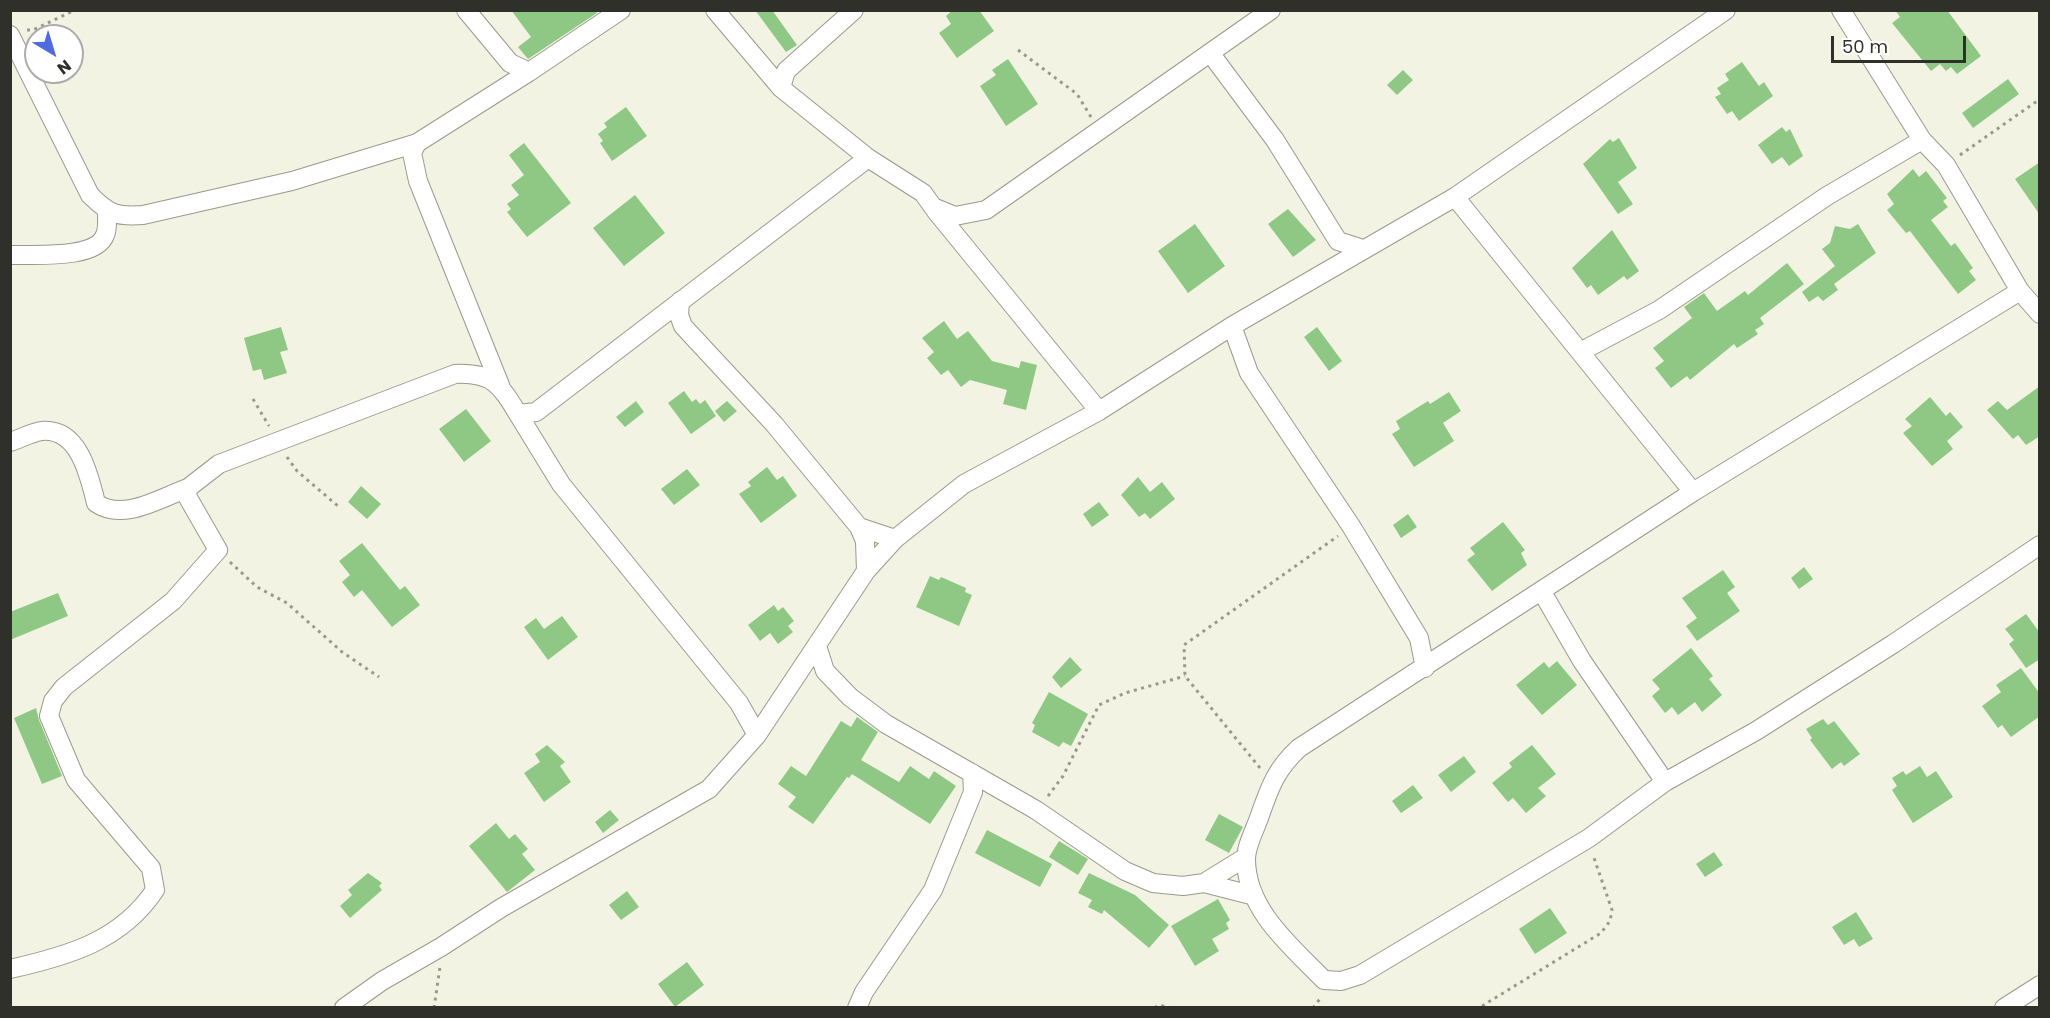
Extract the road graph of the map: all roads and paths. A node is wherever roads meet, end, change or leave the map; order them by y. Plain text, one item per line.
1 (75, 10) edge
2 (466, 10) edge
3 (621, 10) edge
4 (715, 10) edge
5 (854, 10) edge
6 (1271, 10) edge
7 (1726, 10) edge
8 (1841, 10) edge
9 (16, 33) edge
10 (1018, 50) dead end
11 (1211, 54) junction
12 (529, 72) junction
13 (781, 88) junction
14 (2040, 99) edge
15 (1100, 131) junction
16 (1923, 140) junction
17 (417, 143) junction
18 (868, 158) junction
19 (1946, 165) junction
20 (1455, 197) junction
21 (933, 207) junction
22 (107, 211) junction
23 (1363, 249) junction
24 (10, 255) edge
25 (2020, 291) junction
26 (680, 301) junction
27 (2040, 314) edge
28 (1232, 326) junction
29 (1580, 352) junction
30 (500, 385) junction
31 (254, 399) dead end
32 (1099, 411) junction
33 (518, 414) junction
34 (277, 441) junction
35 (10, 442) edge
36 (188, 488) junction
37 (1693, 492) junction
38 (339, 507) dead end
39 (1352, 526) junction
40 (859, 527) junction
41 (895, 539) junction
42 (2040, 545) edge
43 (218, 550) junction
44 (866, 571) junction
45 (1542, 592) junction
46 (1419, 638) junction
47 (817, 646) junction
48 (1446, 653) junction
49 (1425, 668) junction
50 (1185, 676) junction
51 (379, 677) dead end
52 (757, 735) junction
53 (972, 773) junction
54 (1665, 782) junction
55 (1270, 786) junction
56 (1036, 810) junction
57 (1589, 838) junction
58 (1245, 857) junction
59 (1204, 883) junction
60 (1251, 895) junction
61 (441, 947) junction
62 (10, 969) edge
63 (2040, 985) edge
64 (1482, 1006) edge
65 (344, 1008) edge
66 (434, 1008) edge
67 (857, 1008) edge
68 (1155, 1008) edge
69 (1172, 1008) edge
70 (2004, 1008) edge

1 - 9 path
2 - 12 street
3 - 12 street
4 - 13 street
5 - 13 street
6 - 11 street
7 - 20 street
8 - 16 street
9 - 22 street
10 - 15 path
11 - 15 street
11 - 23 street
12 - 17 street
13 - 18 street
14 - 19 path
15 - 21 street
16 - 19 street
16 - 29 street
17 - 22 street
17 - 30 street
18 - 21 street
18 - 26 street
19 - 25 street
20 - 23 street
20 - 29 street
21 - 32 street
22 - 24 street
23 - 28 street
25 - 27 street
25 - 37 street
26 - 33 street
26 - 40 street
28 - 32 street
28 - 39 street
29 - 37 street
30 - 33 street
30 - 34 street
31 - 34 path
32 - 41 street
33 - 52 street
34 - 36 street
34 - 38 path
35 - 36 street
36 - 43 street
37 - 45 street
39 - 46 street
39 - 50 path
40 - 41 street
40 - 44 street
41 - 44 street
42 - 54 street
43 - 51 path
43 - 62 street
44 - 47 street
45 - 48 street
45 - 54 street
46 - 48 street
46 - 49 street
47 - 52 street
47 - 53 street
48 - 49 street
49 - 55 street
50 - 55 path
50 - 56 path
52 - 61 street
53 - 56 street
53 - 67 street
54 - 57 street
55 - 58 street
56 - 59 street
57 - 60 street
57 - 64 path
58 - 59 street
58 - 60 street
59 - 60 street
61 - 65 street
61 - 66 path
63 - 70 street
68 - 69 path

